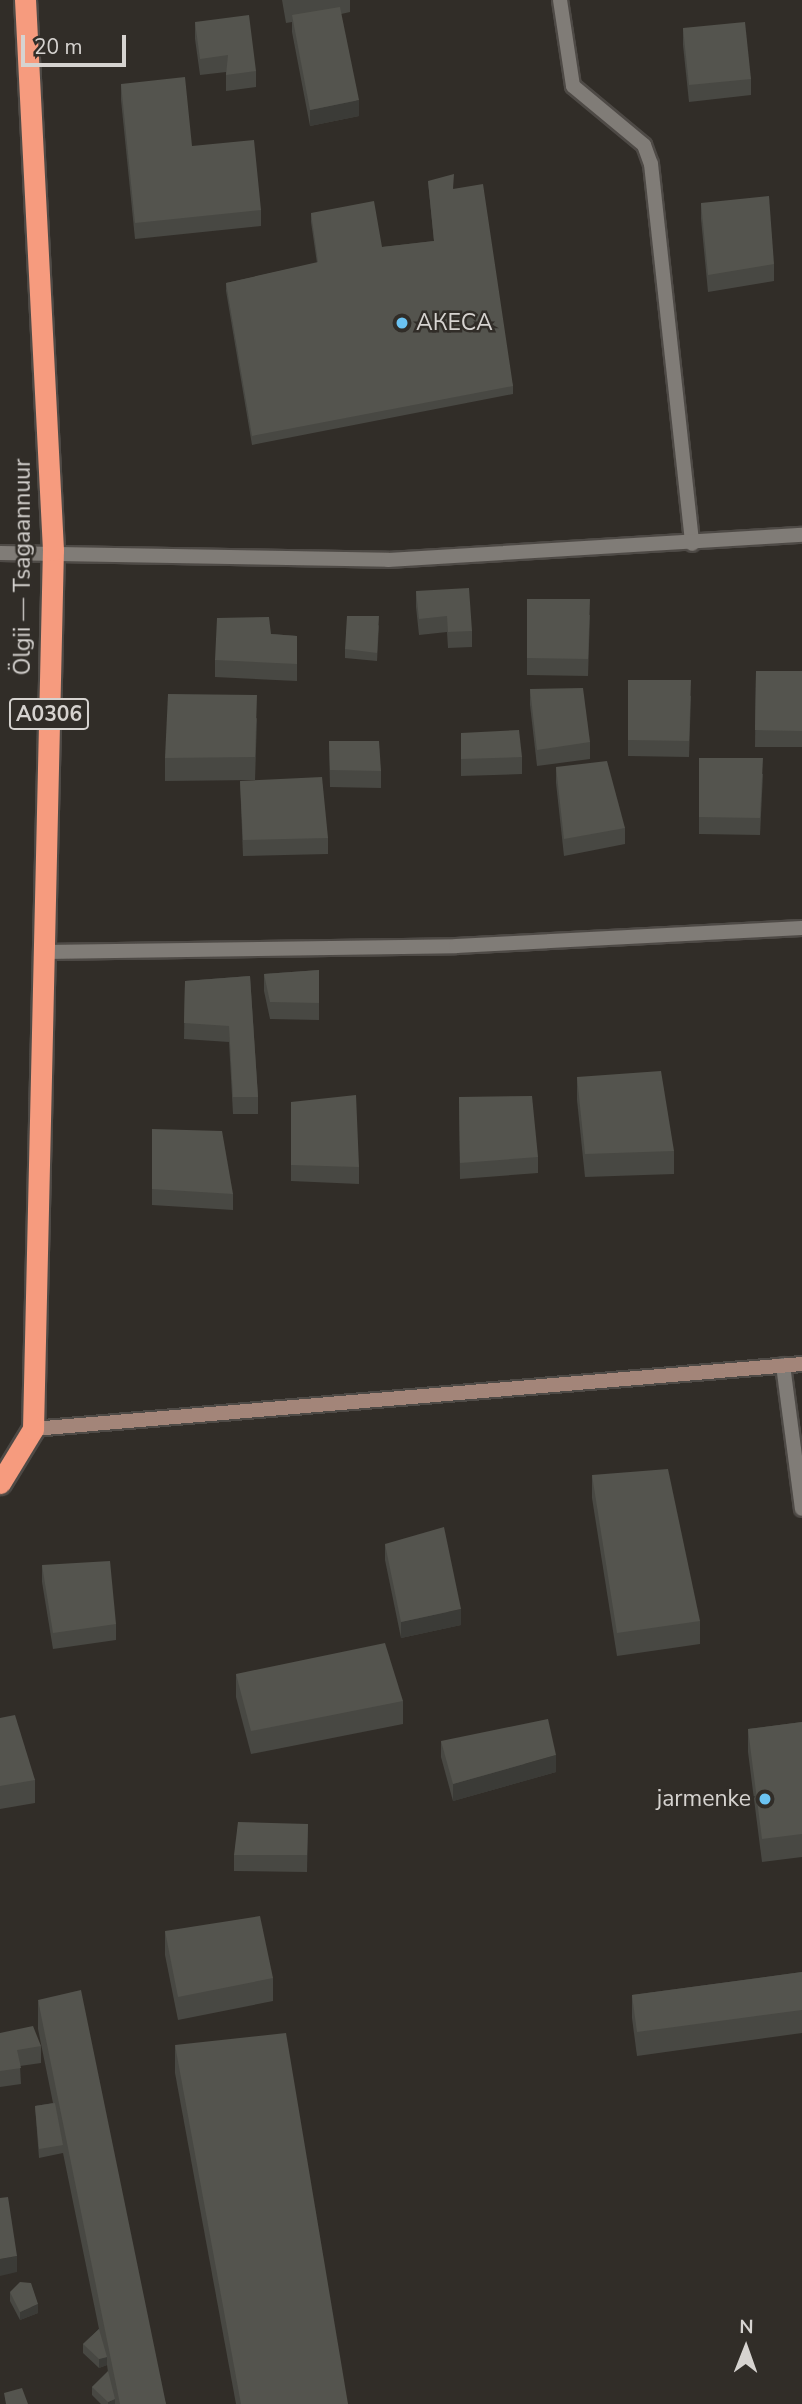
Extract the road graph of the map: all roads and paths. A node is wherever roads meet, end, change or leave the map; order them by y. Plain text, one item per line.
1 (25, 0) edge
2 (560, 0) edge
3 (802, 535) edge
4 (692, 544) junction
5 (53, 550) junction
6 (0, 553) edge
7 (802, 928) edge
8 (44, 952) junction
9 (802, 1364) edge
10 (783, 1365) junction
11 (33, 1429) junction
12 (0, 1483) edge
13 (802, 1509) edge

1 - 5 highway, Ölgii — Tsagaannuur / A0306
2 - 4 street
3 - 4 street
4 - 5 street
5 - 6 street
5 - 8 highway, Ölgii — Tsagaannuur / A0306
7 - 8 street
8 - 11 highway, Ölgii — Tsagaannuur / A0306
9 - 10 main road
10 - 11 main road
10 - 13 street
11 - 12 highway

